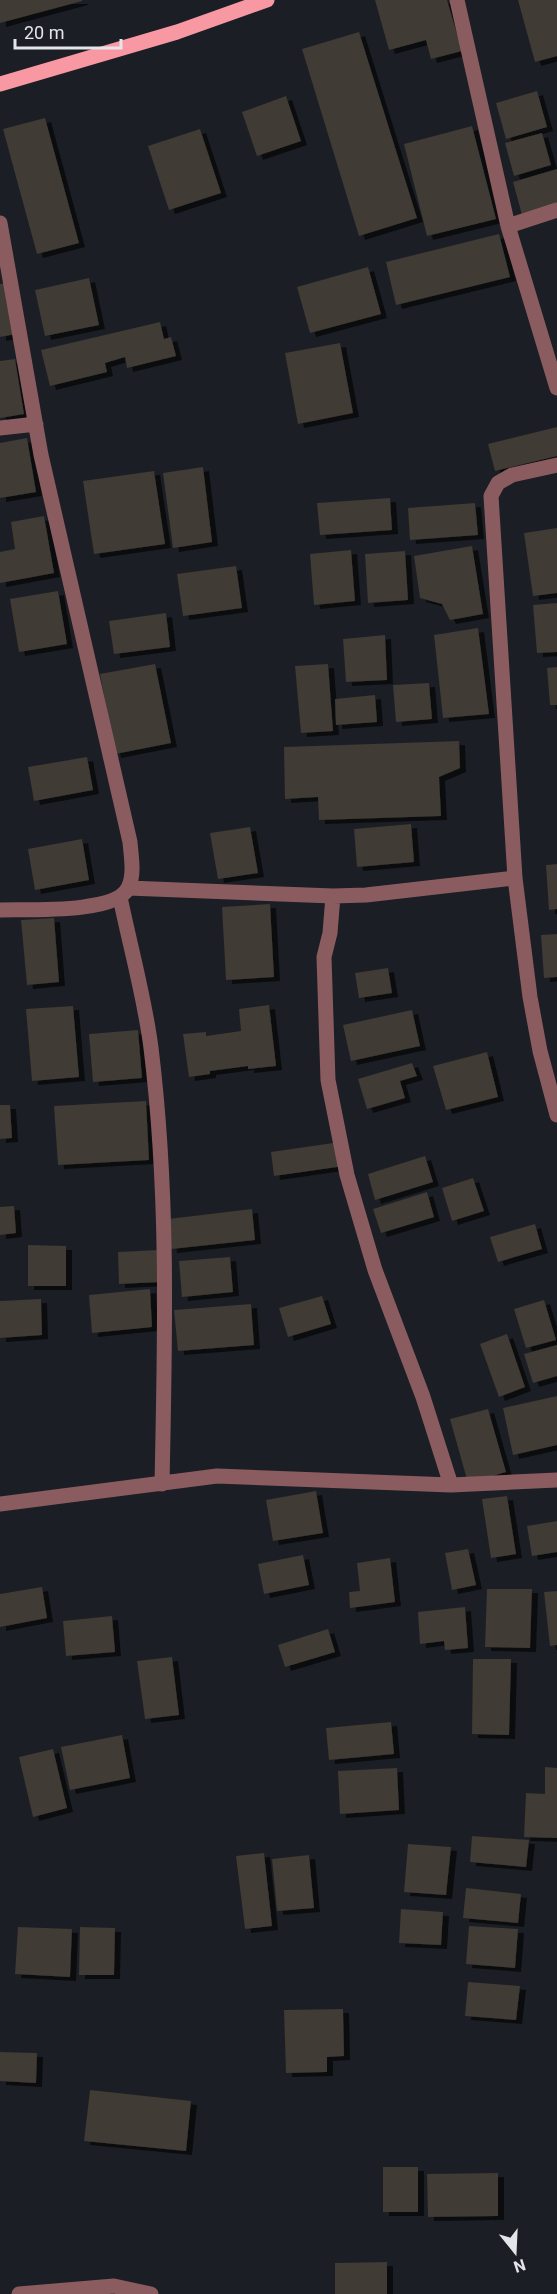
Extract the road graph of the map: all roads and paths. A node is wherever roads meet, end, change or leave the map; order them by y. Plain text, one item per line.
1 (267, 0) edge
2 (457, 0) edge
3 (240, 5) edge
4 (0, 84) edge
5 (557, 210) edge
6 (0, 223) edge
7 (508, 226) junction
8 (557, 388) edge
9 (36, 424) junction
10 (0, 428) edge
11 (557, 465) edge
12 (515, 878) junction
13 (124, 893) junction
14 (333, 896) junction
15 (0, 910) edge
16 (557, 1115) edge
17 (557, 1480) edge
18 (162, 1484) junction
19 (451, 1485) junction
20 (0, 1504) edge
21 (19, 2294) edge
22 (152, 2294) edge

1 - 3 main road
2 - 7 street
3 - 4 main road
5 - 7 street
6 - 9 street
7 - 8 street
9 - 10 street
9 - 13 street
11 - 12 street
12 - 14 street
12 - 16 street
13 - 14 street
13 - 15 street
13 - 18 street
14 - 19 street
17 - 19 street
18 - 19 street
18 - 20 street
21 - 22 street

